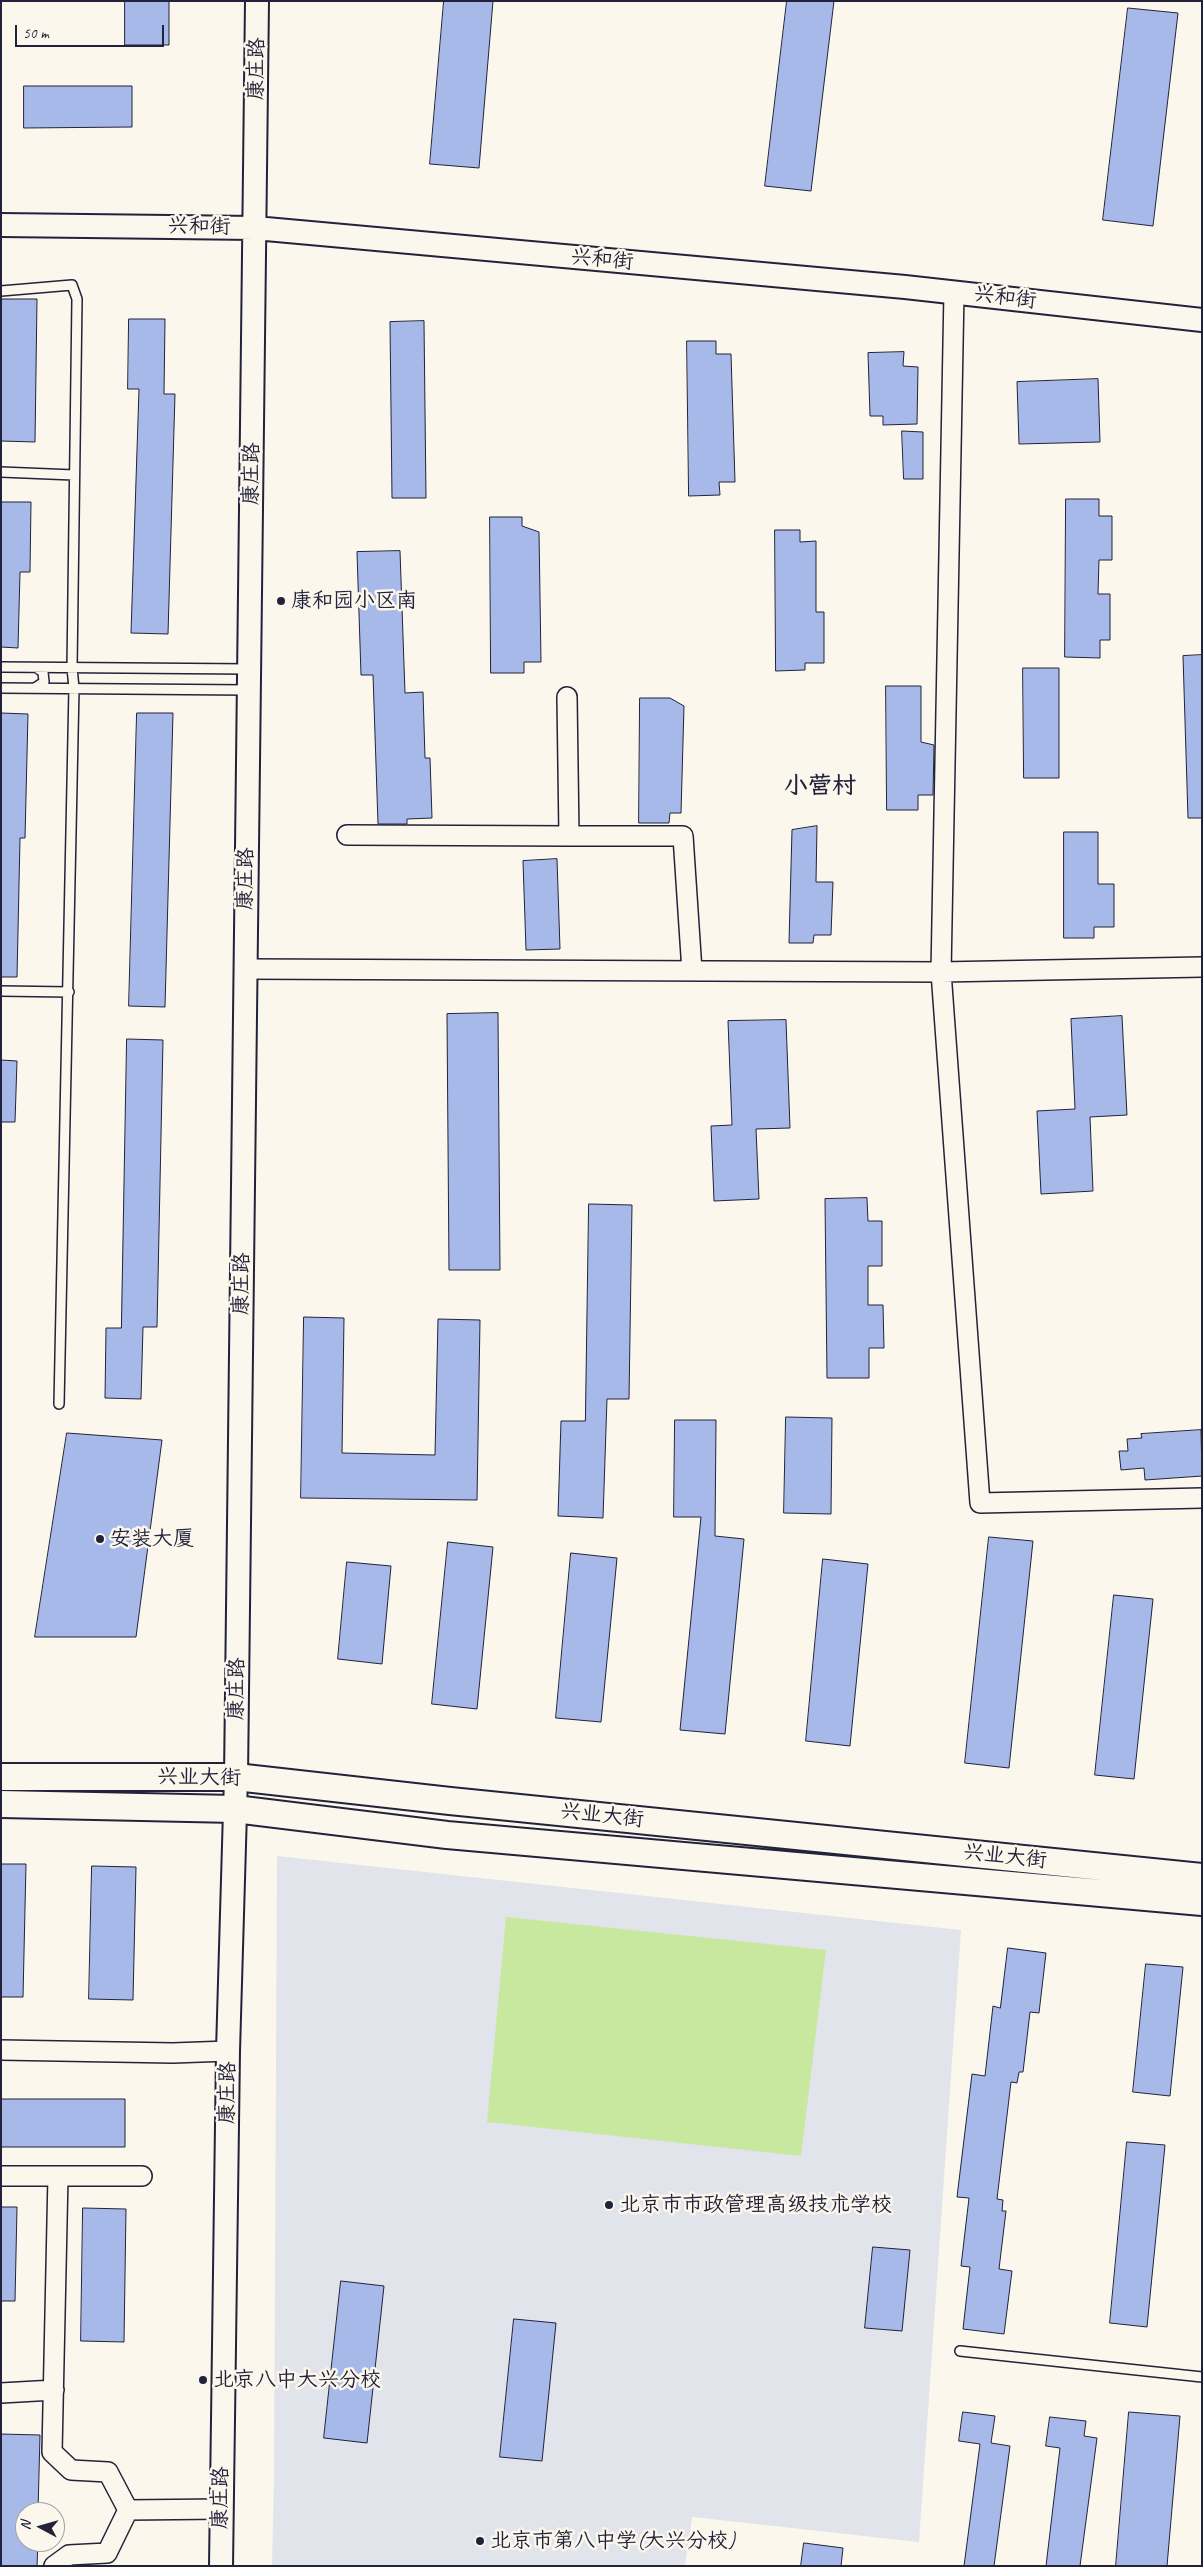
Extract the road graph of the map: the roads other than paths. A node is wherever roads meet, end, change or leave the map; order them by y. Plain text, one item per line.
1 (257, 1) edge
2 (1, 225) edge
3 (255, 228) junction
4 (1, 290) edge
5 (954, 292) junction
6 (1202, 320) edge
7 (1, 472) edge
8 (74, 475) junction
9 (1, 667) edge
10 (37, 668) junction
11 (72, 668) junction
12 (250, 679) junction
13 (1, 688) edge
14 (35, 688) junction
15 (74, 688) junction
16 (567, 697) dead end
17 (347, 835) dead end
18 (569, 836) junction
19 (1202, 967) edge
20 (245, 969) junction
21 (692, 971) junction
22 (941, 972) junction
23 (1, 991) edge
24 (69, 992) junction
25 (59, 1404) dead end
26 (1202, 1498) edge
27 (1, 1777) edge
28 (236, 1777) junction
29 (1, 1804) edge
30 (236, 1809) junction
31 (1202, 1877) edge
32 (1202, 1902) edge
33 (1, 2050) edge
34 (228, 2051) junction
35 (1, 2176) edge
36 (58, 2176) junction
37 (142, 2176) dead end
38 (960, 2351) dead end
39 (1202, 2377) edge
40 (54, 2390) junction
41 (1, 2393) edge
42 (221, 2509) junction
43 (128, 2510) junction
44 (54, 2566) edge
45 (220, 2566) edge

1 - 3 street, 康庄路
2 - 3 street, 兴和街
3 - 5 street, 兴和街
3 - 12 street, 康庄路
4 - 8 lane
5 - 6 street, 兴和街
5 - 22 street
7 - 8 lane
8 - 11 lane
9 - 10 lane
10 - 11 lane
10 - 14 lane
11 - 12 lane
11 - 15 lane
12 - 15 lane
12 - 20 street, 康庄路
13 - 14 lane
14 - 15 lane
15 - 24 lane
16 - 18 street
17 - 18 street
18 - 21 street
19 - 22 street
20 - 21 street
20 - 28 street, 康庄路
21 - 22 street
22 - 26 street
23 - 24 lane
24 - 25 lane
27 - 28 main road, 兴业大街
28 - 30 street, 康庄路
28 - 31 main road, 兴业大街
29 - 30 main road, 兴业大街
30 - 32 main road, 兴业大街
30 - 34 street, 康庄路
33 - 34 street
34 - 42 street, 康庄路
35 - 36 street
36 - 37 street
36 - 40 street
38 - 39 lane
40 - 41 street
40 - 43 street
42 - 43 street
42 - 45 street, 康庄路
43 - 44 street

